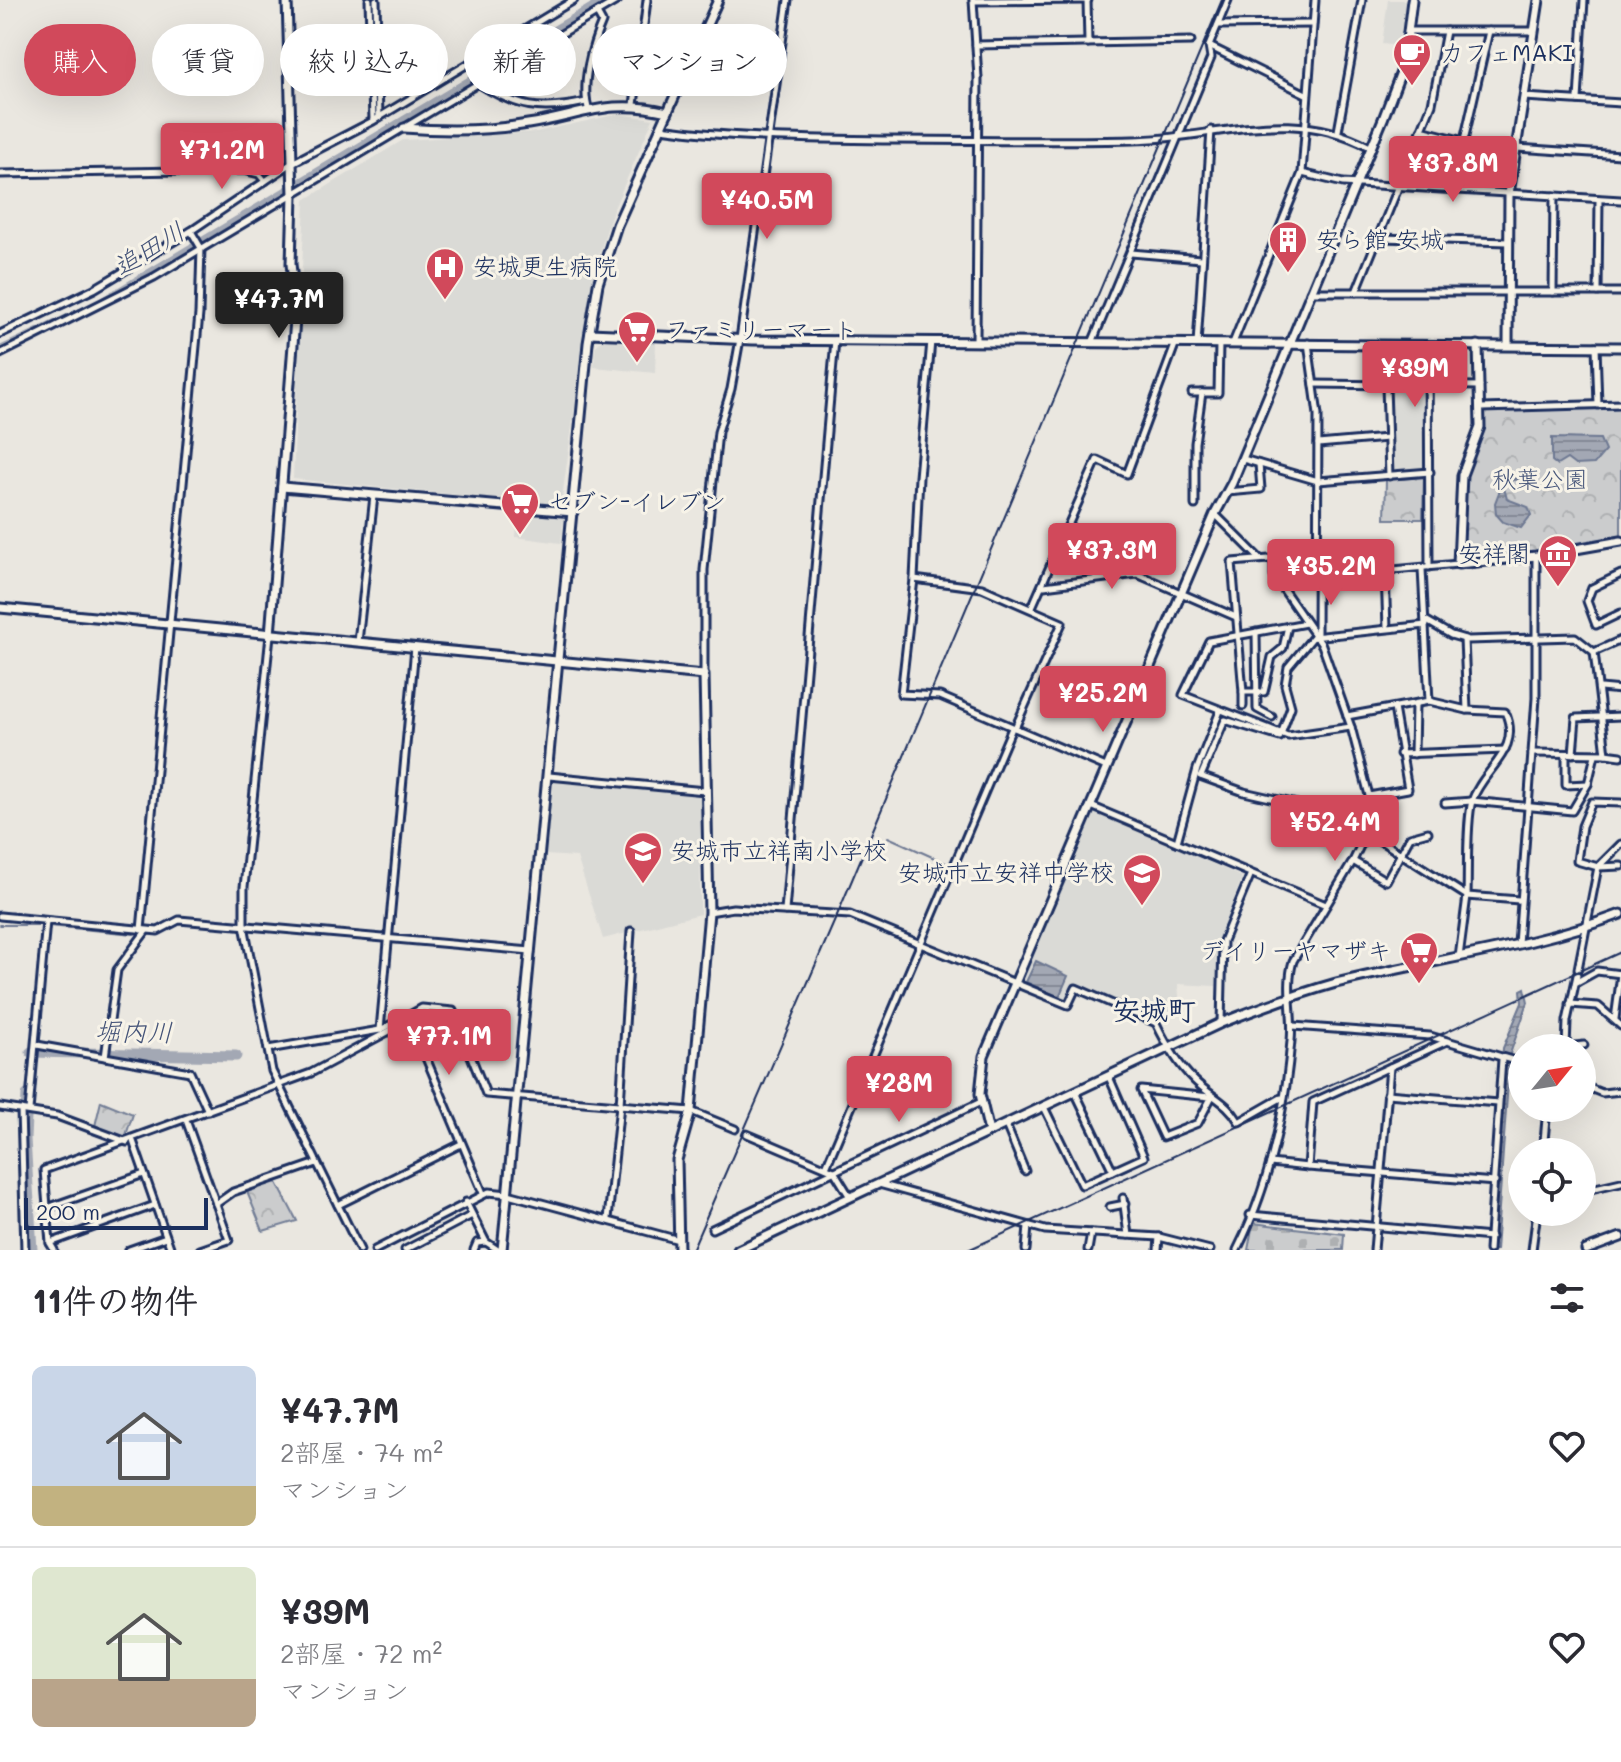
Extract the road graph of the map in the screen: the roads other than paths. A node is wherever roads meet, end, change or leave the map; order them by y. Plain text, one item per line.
1 (287, 0) edge
2 (369, 0) edge
3 (376, 0) edge
4 (574, 0) edge
5 (618, 0) edge
6 (647, 0) edge
7 (718, 0) edge
8 (788, 0) edge
9 (1087, 0) edge
10 (1228, 0) edge
11 (1315, 0) edge
12 (1362, 0) edge
13 (1412, 0) edge
14 (1539, 0) edge
15 (1584, 0) edge
16 (973, 1) edge
17 (597, 13) junction
18 (1313, 24) junction
19 (576, 25) edge
20 (1218, 25) junction
21 (1410, 31) junction
22 (1446, 31) junction
23 (1489, 31) junction
24 (1535, 31) junction
25 (1191, 41) dead end
26 (1088, 43) junction
27 (976, 45) junction
28 (1209, 46) junction
29 (464, 92) edge
30 (1306, 94) junction
31 (503, 96) edge
32 (1524, 97) junction
33 (1578, 100) junction
34 (1621, 103) edge
35 (634, 105) junction
36 (587, 106) junction
37 (668, 112) junction
38 (376, 119) junction
39 (1304, 125) junction
40 (660, 127) junction
41 (404, 128) junction
42 (1211, 130) junction
43 (1421, 130) junction
44 (1338, 131) junction
45 (1177, 136) junction
46 (769, 139) junction
47 (977, 141) junction
48 (1464, 141) junction
49 (1370, 147) junction
50 (1517, 148) junction
51 (1621, 155) edge
52 (292, 163) junction
53 (1302, 173) junction
54 (0, 174) edge
55 (265, 181) junction
56 (1356, 183) junction
57 (1399, 186) junction
58 (1453, 189) junction
59 (293, 193) junction
60 (1509, 194) junction
61 (1554, 196) junction
62 (1599, 199) junction
63 (1621, 200) edge
64 (191, 231) junction
65 (1381, 238) junction
66 (1508, 242) junction
67 (199, 245) junction
68 (1131, 253) junction
69 (1201, 259) junction
70 (1310, 292) junction
71 (1356, 292) junction
72 (1508, 292) junction
73 (1553, 292) junction
74 (1598, 292) junction
75 (1621, 292) edge
76 (590, 333) junction
77 (0, 334) edge
78 (740, 339) junction
79 (835, 340) junction
80 (931, 341) junction
81 (976, 341) junction
82 (1219, 343) junction
83 (1233, 343) junction
84 (1308, 343) junction
85 (1091, 344) junction
86 (1197, 344) junction
87 (1289, 344) junction
88 (1175, 345) junction
89 (1428, 345) junction
90 (1478, 345) junction
91 (1508, 345) junction
92 (1596, 346) junction
93 (1621, 347) edge
94 (0, 354) edge
95 (1314, 384) junction
96 (1386, 386) junction
97 (1429, 386) junction
98 (1480, 386) junction
99 (1192, 393) dead end
100 (1202, 393) junction
101 (1621, 404) edge
102 (1598, 405) junction
103 (1481, 408) junction
104 (1387, 438) junction
105 (1318, 444) junction
106 (1242, 458) junction
107 (1259, 464) junction
108 (1430, 472) junction
109 (1389, 476) junction
110 (1318, 481) junction
111 (282, 487) junction
112 (1227, 492) junction
113 (374, 496) junction
114 (1195, 505) dead end
115 (573, 512) junction
116 (1215, 514) junction
117 (1621, 541) edge
118 (1317, 555) junction
119 (1536, 556) junction
120 (1274, 559) junction
121 (1261, 560) junction
122 (1458, 564) junction
123 (1426, 568) junction
124 (1385, 573) junction
125 (1621, 574) edge
126 (1317, 577) junction
127 (914, 579) junction
128 (1043, 586) junction
129 (1182, 592) junction
130 (1032, 607) junction
131 (0, 608) edge
132 (1621, 613) edge
133 (1237, 617) junction
134 (1426, 622) junction
135 (1306, 623) junction
136 (171, 625) junction
137 (1288, 626) junction
138 (1387, 628) junction
139 (1256, 632) junction
140 (270, 635) junction
141 (1238, 636) junction
142 (1315, 636) junction
143 (1536, 638) junction
144 (1464, 639) junction
145 (1621, 640) edge
146 (358, 643) junction
147 (415, 647) junction
148 (1594, 652) junction
149 (558, 660) junction
150 (704, 675) junction
151 (1600, 688) junction
152 (1621, 690) edge
153 (1243, 692) junction
154 (1258, 692) junction
155 (1429, 701) junction
156 (1415, 704) junction
157 (1243, 706) dead end
158 (1394, 708) junction
159 (1467, 710) junction
160 (1220, 711) junction
161 (1347, 716) junction
162 (1621, 716) edge
163 (1272, 717) dead end
164 (1604, 717) junction
165 (1243, 722) junction
166 (1351, 727) junction
167 (1014, 728) junction
168 (1282, 734) junction
169 (1506, 750) junction
170 (1532, 753) junction
171 (1400, 754) junction
172 (1414, 754) junction
173 (1570, 754) junction
174 (1606, 754) junction
175 (1595, 755) junction
176 (1621, 756) edge
177 (1106, 767) junction
178 (549, 776) junction
179 (1199, 776) junction
180 (1588, 784) junction
181 (705, 791) junction
182 (1370, 800) junction
183 (1472, 801) junction
184 (1445, 803) dead end
185 (1621, 803) edge
186 (1090, 805) junction
187 (1528, 808) junction
188 (1365, 831) junction
189 (1428, 832) dead end
190 (1177, 842) junction
191 (1621, 844) edge
192 (1401, 854) junction
193 (1353, 861) junction
194 (1621, 866) edge
195 (1598, 867) junction
196 (1250, 876) junction
197 (1467, 896) junction
198 (1519, 900) junction
199 (1326, 905) junction
200 (785, 911) junction
201 (709, 912) junction
202 (1621, 914) edge
203 (0, 916) edge
204 (46, 921) junction
205 (244, 925) junction
206 (1586, 926) junction
207 (143, 930) junction
208 (631, 931) dead end
209 (389, 939) junction
210 (1518, 944) junction
211 (920, 946) junction
212 (532, 952) junction
213 (1459, 957) junction
214 (1621, 974) edge
215 (1577, 975) junction
216 (1014, 984) junction
217 (1290, 997) junction
218 (1570, 1004) junction
219 (409, 1018) junction
220 (1615, 1019) junction
221 (1221, 1023) junction
222 (1293, 1026) junction
223 (1621, 1026) edge
224 (380, 1030) junction
225 (1567, 1034) edge
226 (1445, 1042) junction
227 (37, 1045) junction
228 (268, 1049) junction
229 (1168, 1049) junction
230 (105, 1057) junction
231 (1502, 1059) junction
232 (1508, 1060) edge
233 (1390, 1066) junction
234 (1109, 1077) junction
235 (278, 1085) junction
236 (1596, 1091) edge
237 (1621, 1091) edge
238 (1075, 1092) junction
239 (1387, 1094) junction
240 (517, 1097) junction
241 (1211, 1097) junction
242 (1282, 1098) junction
243 (981, 1102) junction
244 (1498, 1103) junction
245 (620, 1105) junction
246 (0, 1107) edge
247 (1044, 1107) junction
248 (21, 1110) junction
249 (29, 1111) junction
250 (208, 1111) junction
251 (691, 1111) junction
252 (186, 1120) junction
253 (1006, 1125) junction
254 (735, 1129) dead end
255 (989, 1132) junction
256 (747, 1134) dead end
257 (130, 1142) junction
258 (461, 1144) junction
259 (317, 1163) junction
260 (1270, 1163) junction
261 (826, 1167) junction
262 (1308, 1167) junction
263 (834, 1171) junction
264 (1025, 1171) dead end
265 (1113, 1171) junction
266 (144, 1174) junction
267 (1380, 1174) junction
268 (1495, 1182) junction
269 (1621, 1182) edge
270 (878, 1184) junction
271 (1596, 1188) edge
272 (483, 1193) junction
273 (508, 1194) junction
274 (850, 1197) junction
275 (466, 1202) junction
276 (216, 1204) junction
277 (155, 1205) junction
278 (338, 1205) junction
279 (1110, 1207) dead end
280 (47, 1208) junction
281 (472, 1215) junction
282 (1250, 1215) junction
283 (608, 1219) junction
284 (1028, 1226) junction
285 (1535, 1226) edge
286 (1374, 1228) junction
287 (712, 1229) dead end
288 (1091, 1233) junction
289 (1128, 1235) junction
290 (166, 1237) junction
291 (1159, 1237) junction
292 (1491, 1237) junction
293 (1621, 1237) edge
294 (679, 1240) junction
295 (486, 1242) junction
296 (50, 1243) junction
297 (25, 1250) edge
298 (54, 1250) edge
299 (129, 1250) edge
300 (171, 1250) edge
301 (200, 1250) edge
302 (360, 1250) edge
303 (375, 1250) edge
304 (405, 1250) edge
305 (474, 1250) edge
306 (500, 1250) edge
307 (679, 1250) edge
308 (738, 1250) edge
309 (1026, 1250) edge
310 (1088, 1250) edge
311 (1158, 1250) edge
312 (1210, 1250) edge
313 (1237, 1250) edge
314 (1374, 1250) edge
315 (1489, 1250) edge
316 (1532, 1250) edge
317 (1586, 1250) edge

1 - 52 street
2 - 38 street
3 - 38 street
4 - 38 street
5 - 17 street
6 - 35 street
7 - 37 street
8 - 46 street
9 - 16 street
9 - 26 street
10 - 20 street
11 - 18 street
12 - 44 street
13 - 21 street
14 - 24 street
15 - 33 street
16 - 27 street
17 - 19 street
17 - 36 street
18 - 20 street
18 - 30 street
20 - 28 street
21 - 22 street
21 - 49 street
22 - 23 street
22 - 43 street
23 - 24 street
23 - 48 street
24 - 32 street
25 - 26 street
26 - 27 street
27 - 47 street
28 - 30 street
28 - 45 street
29 - 41 street
30 - 39 street
31 - 36 street
32 - 33 street
32 - 50 street
33 - 34 street
35 - 36 street
35 - 37 street
36 - 41 street
37 - 40 street
38 - 52 street
39 - 42 street
39 - 44 street
39 - 53 street
40 - 46 street
40 - 76 street
41 - 59 street
42 - 45 street
42 - 69 street
43 - 48 street
43 - 57 street
44 - 49 street
45 - 47 street
45 - 68 street
46 - 47 street
46 - 78 street
47 - 81 street
48 - 58 street
49 - 56 street
50 - 51 street
50 - 60 street
52 - 55 street
52 - 59 street
53 - 56 street
53 - 83 street
54 - 55 street
55 - 64 street
56 - 57 street
56 - 70 street
57 - 58 street
57 - 65 street
58 - 60 street
59 - 67 street
59 - 111 street
60 - 61 street
60 - 66 street
61 - 62 street
61 - 73 street
62 - 63 street
62 - 74 street
64 - 67 street
64 - 77 street
65 - 66 street
65 - 71 street
66 - 72 street
67 - 94 street
67 - 136 street
68 - 69 street
68 - 85 street
69 - 86 street
70 - 71 street
70 - 87 street
71 - 72 street
72 - 73 street
72 - 91 street
73 - 74 street
74 - 75 street
76 - 78 street
76 - 115 street
78 - 79 street
78 - 150 street
79 - 80 street
79 - 200 street
80 - 81 street
80 - 127 street
81 - 85 street
82 - 83 street
82 - 86 street
82 - 100 street
83 - 87 street
84 - 87 street
84 - 89 street
84 - 95 street
85 - 88 street
86 - 88 street
87 - 106 street
88 - 128 street
89 - 90 street
89 - 97 street
90 - 91 street
90 - 98 street
91 - 92 street
92 - 93 street
92 - 102 street
95 - 96 street
95 - 105 street
96 - 97 street
96 - 104 street
97 - 98 street
97 - 108 street
98 - 103 street
99 - 100 street
100 - 114 street
101 - 102 street
102 - 103 street
103 - 122 street
104 - 105 street
104 - 109 street
105 - 110 street
106 - 107 street
106 - 112 street
107 - 110 street
107 - 112 street
108 - 109 street
108 - 123 street
109 - 110 street
110 - 118 street
111 - 113 street
111 - 140 street
112 - 116 street
113 - 115 street
113 - 146 street
115 - 149 street
116 - 121 street
116 - 129 street
117 - 119 street
118 - 120 street
118 - 126 street
119 - 122 street
119 - 143 street
120 - 121 street
120 - 135 street
121 - 133 street
122 - 123 street
123 - 124 street
123 - 134 street
124 - 126 street
124 - 138 street
125 - 132 street
126 - 142 street
127 - 130 street
127 - 167 street
128 - 129 street
128 - 130 street
129 - 133 street
129 - 177 street
130 - 167 street
131 - 136 street
133 - 141 street
134 - 138 street
134 - 144 street
134 - 155 street
135 - 137 street
135 - 142 street
136 - 140 street
136 - 207 street
137 - 139 street
137 - 154 street
138 - 142 street
139 - 141 street
139 - 154 street
140 - 146 street
140 - 205 street
141 - 153 street
141 - 160 street
142 - 161 street
142 - 168 street
143 - 144 street
143 - 148 street
143 - 170 street
144 - 159 street
145 - 148 street
146 - 147 street
147 - 149 street
147 - 209 street
148 - 151 street
149 - 150 street
149 - 178 street
150 - 181 street
151 - 152 street
151 - 164 street
153 - 154 street
153 - 157 street
154 - 163 street
155 - 156 street
155 - 159 street
156 - 158 street
156 - 172 street
158 - 161 street
158 - 171 street
159 - 169 street
160 - 165 street
160 - 179 street
161 - 166 street
162 - 164 street
164 - 173 street
164 - 174 street
165 - 168 street
165 - 179 street
166 - 168 street
166 - 182 street
167 - 177 street
167 - 211 street
169 - 172 street
169 - 183 street
170 - 173 street
170 - 187 street
171 - 172 street
171 - 182 street
173 - 175 street
173 - 180 street
174 - 175 street
174 - 176 street
175 - 180 street
177 - 186 street
178 - 181 street
178 - 212 street
179 - 182 street
179 - 190 street
180 - 187 street
181 - 201 street
182 - 188 street
183 - 184 street
183 - 187 street
183 - 197 street
185 - 195 street
186 - 190 street
186 - 216 street
187 - 198 street
188 - 192 street
188 - 193 street
189 - 192 street
190 - 196 street
191 - 195 street
192 - 193 street
192 - 197 street
193 - 199 street
194 - 195 street
195 - 206 street
196 - 199 street
196 - 221 street
197 - 198 street
197 - 213 street
198 - 210 street
199 - 217 street
200 - 201 street
200 - 211 street
201 - 251 street
202 - 206 street
203 - 204 street
204 - 207 street
204 - 227 street
205 - 207 street
205 - 209 street
205 - 228 street
206 - 210 street
206 - 215 street
207 - 230 street
208 - 245 street
209 - 212 street
209 - 224 street
210 - 213 street
211 - 216 street
211 - 261 street
212 - 240 street
213 - 217 street
214 - 215 street
214 - 220 street
215 - 218 street
216 - 229 street
216 - 243 street
217 - 221 street
217 - 222 street
218 - 220 street
218 - 225 street
219 - 224 street
219 - 235 street
219 - 240 street
219 - 258 street
220 - 223 street
221 - 229 street
222 - 226 street
222 - 242 street
224 - 228 street
226 - 231 street
226 - 233 street
227 - 230 street
227 - 249 street
228 - 235 street
229 - 234 street
229 - 241 street
230 - 250 street
231 - 232 street
231 - 244 street
233 - 239 street
233 - 262 street
234 - 238 street
234 - 265 street
235 - 250 street
235 - 259 street
236 - 237 street
238 - 247 street
238 - 265 street
239 - 244 street
239 - 267 street
240 - 245 street
240 - 273 street
241 - 241 street
241 - 242 street
242 - 260 street
243 - 255 street
243 - 263 street
244 - 268 street
245 - 251 street
245 - 283 street
246 - 248 street
247 - 253 street
247 - 265 street
248 - 249 street
248 - 297 street
249 - 257 street
250 - 252 street
251 - 254 street
251 - 294 street
252 - 257 street
252 - 276 street
253 - 255 street
253 - 264 street
255 - 270 street
256 - 261 street
257 - 266 street
257 - 280 street
258 - 272 street
258 - 278 street
259 - 276 street
259 - 278 street
260 - 262 street
260 - 282 street
261 - 263 street
262 - 267 street
263 - 274 street
263 - 287 street
266 - 277 street
266 - 280 street
267 - 268 street
267 - 286 street
268 - 292 street
269 - 271 street
270 - 274 street
270 - 284 street
272 - 273 street
272 - 275 street
273 - 283 street
273 - 306 street
274 - 308 street
275 - 281 street
275 - 303 street
276 - 301 street
277 - 290 street
277 - 296 street
278 - 302 street
279 - 289 street
280 - 296 street
281 - 295 street
281 - 304 street
282 - 286 street
282 - 313 street
283 - 294 street
284 - 288 street
284 - 309 street
285 - 316 street
286 - 292 street
286 - 314 street
288 - 289 street
288 - 310 street
289 - 291 street
290 - 299 street
290 - 300 street
291 - 311 street
291 - 312 street
292 - 315 street
293 - 317 street
294 - 307 street
295 - 305 street
295 - 306 street
296 - 298 street

